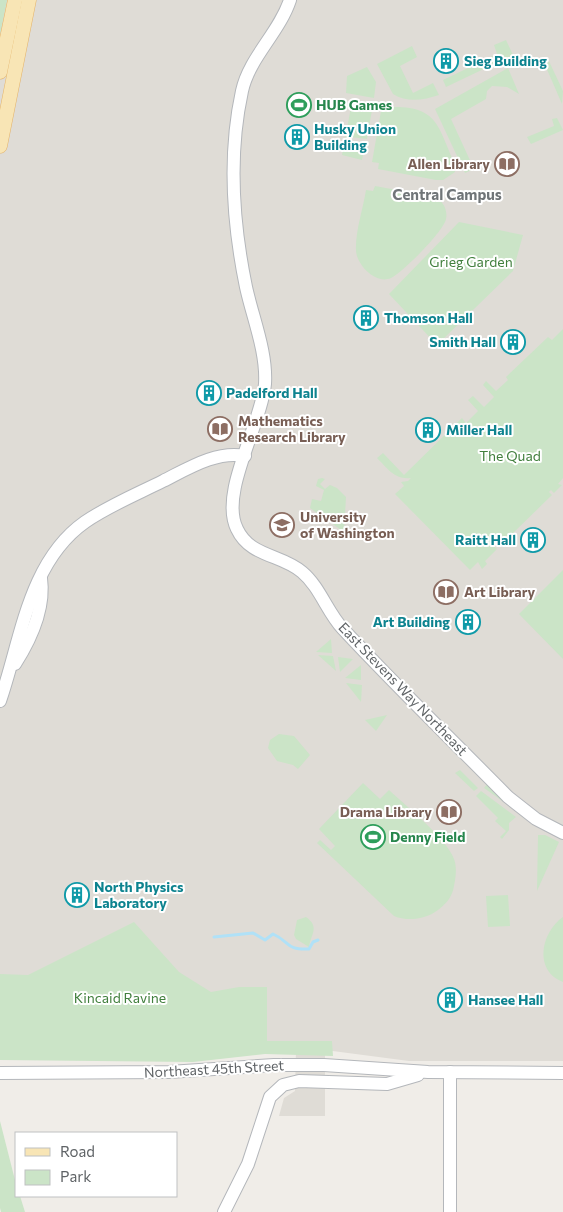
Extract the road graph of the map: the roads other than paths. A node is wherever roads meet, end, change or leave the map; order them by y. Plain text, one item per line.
1 (15, 0) edge
2 (29, 0) edge
3 (290, 0) edge
4 (18, 56) junction
5 (0, 72) edge
6 (0, 82) edge
7 (0, 146) edge
8 (245, 456) junction
9 (0, 702) edge
10 (563, 833) edge
11 (428, 1072) junction
12 (450, 1072) junction
13 (0, 1073) edge
14 (563, 1073) edge
15 (224, 1212) edge
16 (450, 1212) edge

1 - 5 main road
2 - 4 main road
3 - 8 street, East Stevens Way Northeast
4 - 6 main road
4 - 7 main road
8 - 9 street
8 - 10 street, East Stevens Way Northeast
11 - 12 street, Northeast 45th Street
11 - 13 street, Northeast 45th Street
11 - 15 street, Northeast 45th Street
12 - 14 street, Northeast 45th Street
12 - 16 street

